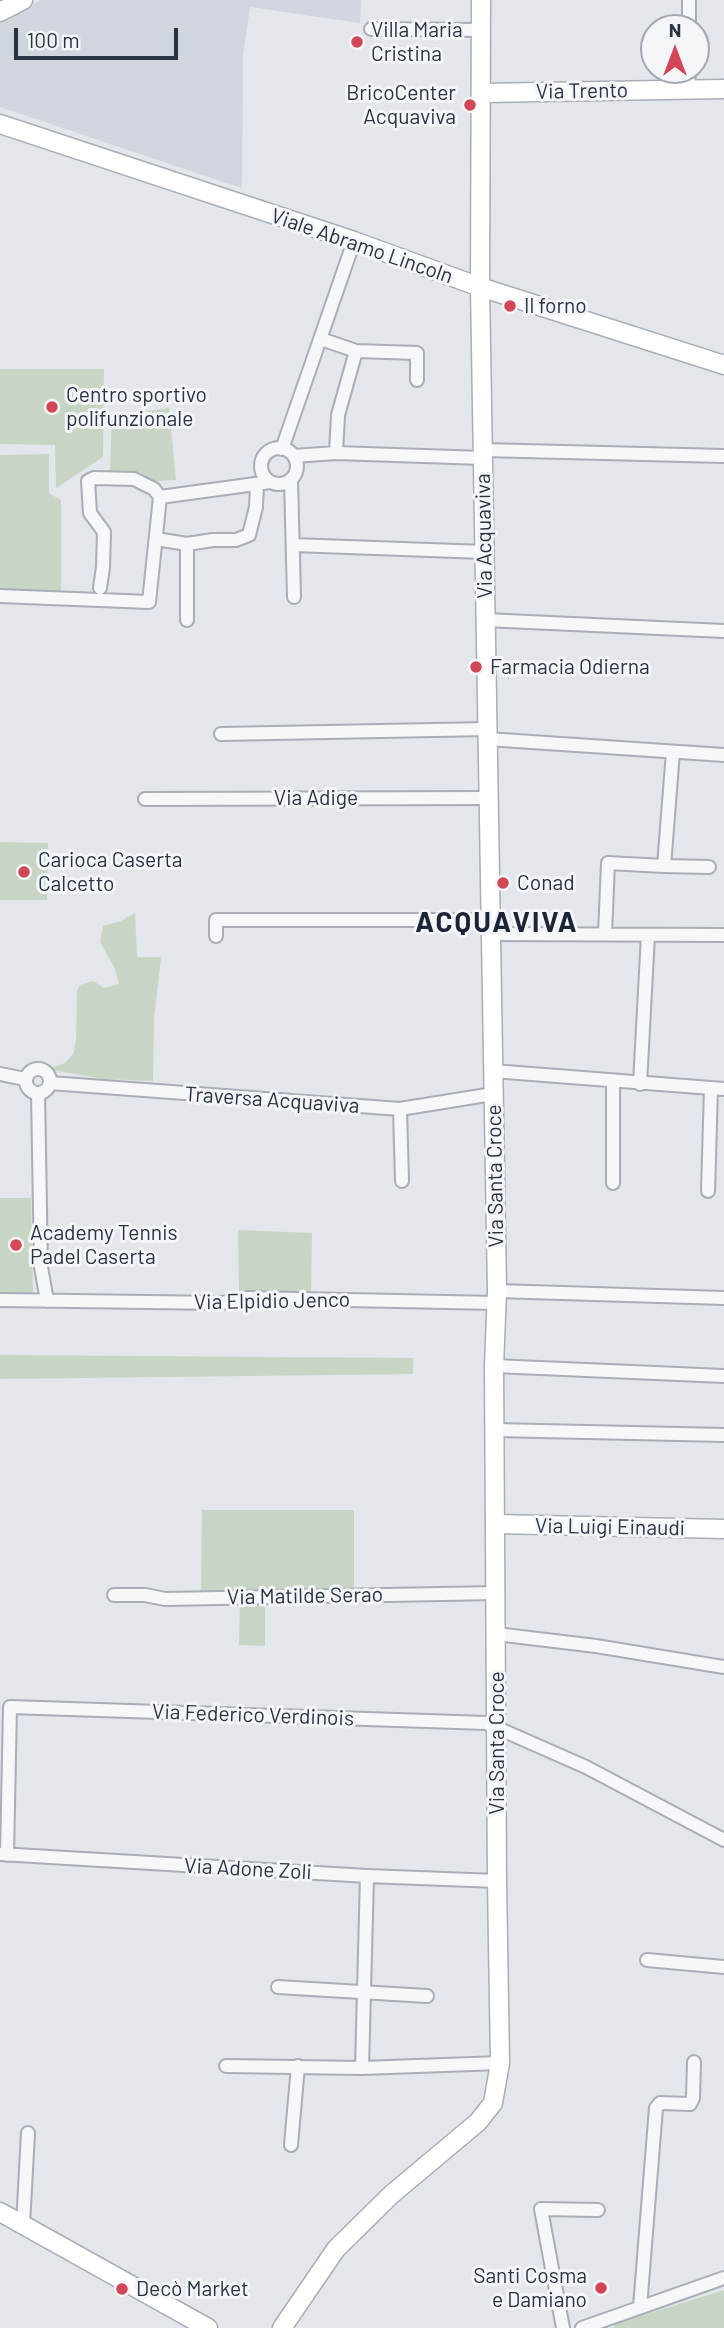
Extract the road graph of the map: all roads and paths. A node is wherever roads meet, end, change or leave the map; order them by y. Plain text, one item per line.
1 (23, 0) edge
2 (481, 0) edge
3 (0, 12) edge
4 (371, 29) dead end
5 (481, 30) junction
6 (688, 84) edge
7 (688, 89) junction
8 (724, 89) edge
9 (482, 93) junction
10 (0, 124) edge
11 (354, 241) junction
12 (480, 288) junction
13 (321, 339) junction
14 (356, 351) junction
15 (724, 365) edge
16 (417, 380) dead end
17 (282, 449) junction
18 (336, 453) junction
19 (483, 454) junction
20 (294, 456) junction
21 (724, 456) edge
22 (291, 480) junction
23 (270, 482) junction
24 (257, 484) junction
25 (160, 497) junction
26 (156, 539) junction
27 (187, 544) junction
28 (293, 545) junction
29 (484, 552) junction
30 (100, 588) dead end
31 (0, 596) edge
32 (295, 597) dead end
33 (187, 620) dead end
34 (485, 620) junction
35 (724, 631) edge
36 (221, 734) dead end
37 (487, 734) junction
38 (673, 752) junction
39 (724, 755) edge
40 (488, 798) junction
41 (145, 799) dead end
42 (664, 866) junction
43 (709, 867) dead end
44 (490, 927) junction
45 (605, 934) junction
46 (648, 935) junction
47 (724, 935) edge
48 (216, 936) dead end
49 (493, 1071) junction
50 (0, 1074) edge
51 (25, 1079) junction
52 (613, 1082) junction
53 (50, 1083) junction
54 (640, 1084) junction
55 (718, 1088) edge
56 (38, 1093) junction
57 (493, 1094) junction
58 (400, 1109) junction
59 (402, 1181) dead end
60 (612, 1183) dead end
61 (708, 1191) dead end
62 (497, 1297) junction
63 (724, 1298) edge
64 (0, 1300) edge
65 (47, 1301) junction
66 (494, 1366) junction
67 (724, 1376) edge
68 (495, 1430) junction
69 (724, 1435) edge
70 (496, 1524) junction
71 (724, 1529) edge
72 (497, 1594) junction
73 (114, 1595) dead end
74 (496, 1634) junction
75 (724, 1667) edge
76 (496, 1727) junction
77 (724, 1840) edge
78 (4, 1855) edge
79 (367, 1876) junction
80 (497, 1881) junction
81 (646, 1960) dead end
82 (724, 1967) edge
83 (278, 1987) dead end
84 (362, 1992) junction
85 (427, 1996) dead end
86 (694, 2062) dead end
87 (500, 2063) junction
88 (226, 2066) dead end
89 (298, 2066) junction
90 (362, 2068) junction
91 (28, 2133) dead end
92 (291, 2145) dead end
93 (598, 2210) dead end
94 (0, 2212) edge
95 (23, 2225) junction
96 (724, 2278) edge
97 (640, 2307) junction
98 (208, 2328) edge
99 (282, 2328) edge
100 (563, 2328) edge
101 (582, 2328) edge

1 - 3 street
2 - 5 street, Via Acquaviva
4 - 5 street
5 - 9 street, Via Acquaviva
6 - 7 street
7 - 8 street, Via Trento
7 - 9 street, Via Trento
9 - 12 street, Via Acquaviva
10 - 11 street, Viale Abramo Lincoln
11 - 12 street, Viale Abramo Lincoln
11 - 13 street
12 - 15 street, Viale Abramo Lincoln
12 - 19 street, Via Acquaviva
13 - 14 street
13 - 17 street
14 - 16 street
14 - 18 street
17 - 20 street
17 - 23 street
18 - 19 street
18 - 20 street
19 - 21 street
19 - 29 street, Via Acquaviva
20 - 22 street
22 - 23 street
22 - 28 street
23 - 24 street
24 - 25 street
24 - 27 street
25 - 26 street
25 - 30 street
26 - 27 street
26 - 31 street
27 - 33 street
28 - 29 street
28 - 32 street
29 - 34 street, Via Acquaviva
34 - 35 street
34 - 37 street, Via Acquaviva
36 - 37 street
37 - 38 street
37 - 40 street, Via Acquaviva
38 - 39 street
38 - 42 street
40 - 41 street, Via Adige
40 - 44 street, Via Acquaviva
42 - 43 street
42 - 45 street
44 - 45 street
44 - 48 street
44 - 49 street, Via Acquaviva
45 - 46 street
46 - 47 street
46 - 54 street
49 - 52 street
49 - 57 street, Via Santa Croce
50 - 51 street
51 - 53 street
51 - 56 street
52 - 54 street
52 - 60 street
53 - 56 street
53 - 58 street, Traversa Acquaviva
54 - 55 street
55 - 61 street
56 - 65 street
57 - 58 street, Traversa Acquaviva
57 - 62 street, Via Santa Croce
58 - 59 street
62 - 63 street, Via Elpidio Jenco
62 - 65 street, Via Elpidio Jenco
62 - 66 street, Via Santa Croce
64 - 65 street, Via Elpidio Jenco
66 - 67 street
66 - 68 street, Via Santa Croce
68 - 69 street
68 - 70 street, Via Santa Croce
70 - 71 street, Via Luigi Einaudi
70 - 72 street, Via Santa Croce
72 - 73 street, Via Matilde Serao
72 - 74 street, Via Santa Croce
74 - 75 street
74 - 76 street, Via Santa Croce
76 - 77 street, Via Federico Verdinois
76 - 78 street, Via Federico Verdinois
76 - 80 street, Via Santa Croce
78 - 79 street, Via Adone Zoli
79 - 80 street, Via Adone Zoli
79 - 84 street
80 - 87 street, Via Santa Croce
81 - 82 street
83 - 84 street
84 - 85 street
84 - 90 street
86 - 97 street
87 - 90 street
87 - 99 street, Via Santa Croce
88 - 89 street
89 - 90 street
89 - 92 street
91 - 95 street
93 - 100 street
94 - 95 street
95 - 98 street
96 - 97 street
97 - 101 street

